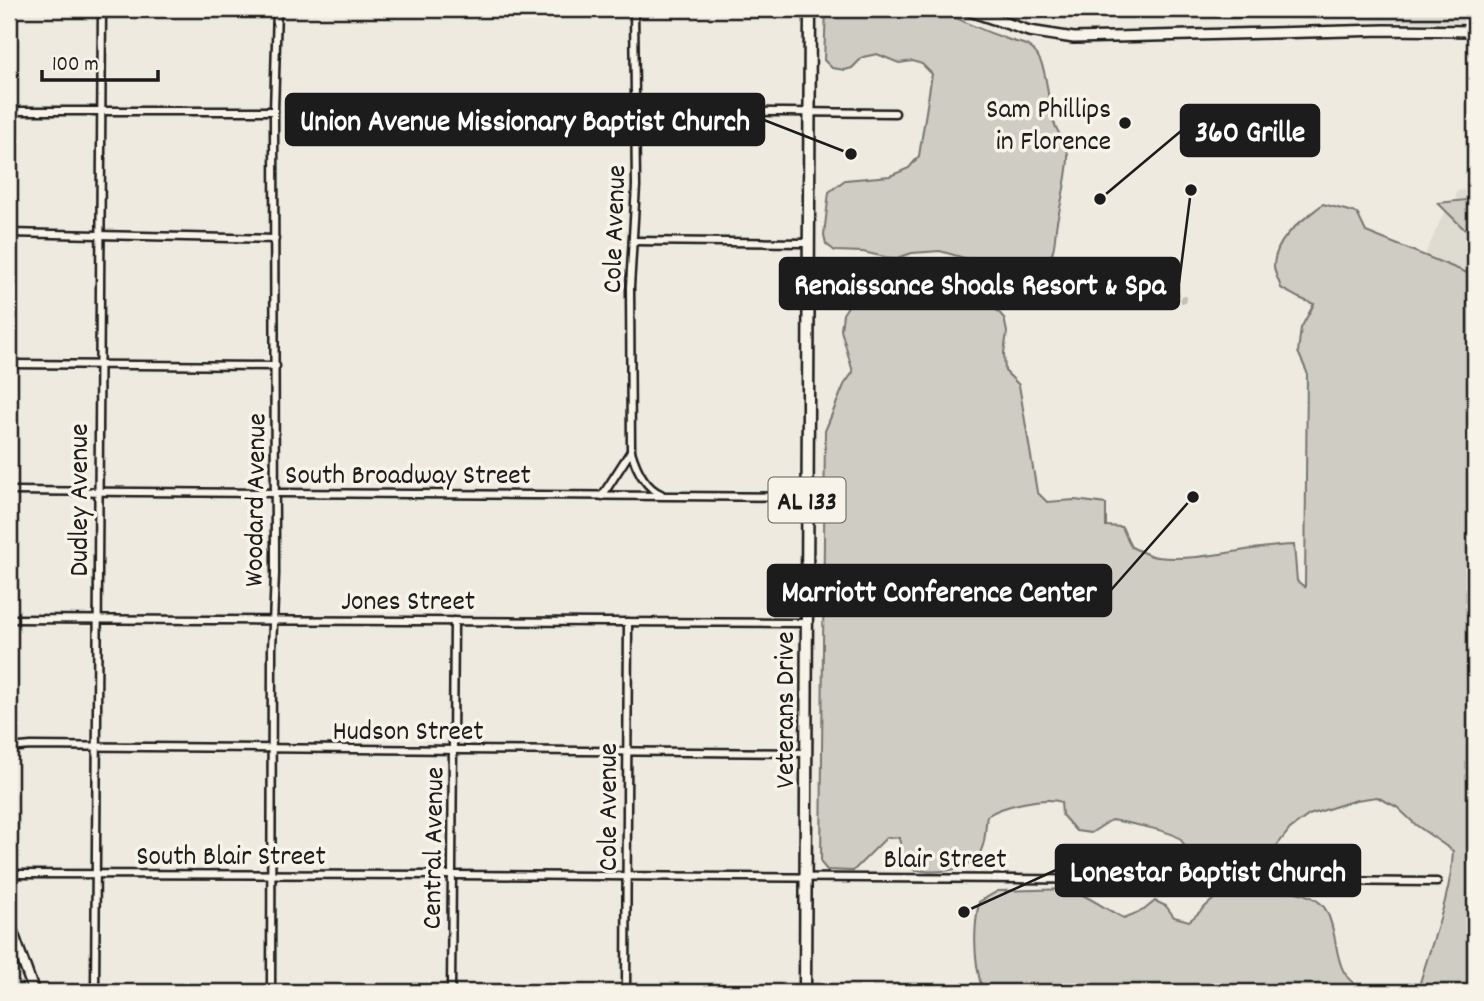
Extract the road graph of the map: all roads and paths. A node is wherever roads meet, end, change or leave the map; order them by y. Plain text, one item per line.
1 (102, 9) edge
2 (277, 9) edge
3 (634, 9) edge
4 (810, 9) edge
5 (964, 9) edge
6 (1475, 31) edge
7 (9, 111) edge
8 (101, 111) junction
9 (274, 111) junction
10 (635, 111) junction
11 (807, 112) junction
12 (895, 113) dead end
13 (580, 114) dead end
14 (9, 233) edge
15 (100, 235) junction
16 (275, 239) junction
17 (633, 241) junction
18 (807, 243) junction
19 (929, 276) junction
20 (809, 277) junction
21 (1124, 277) tunnel mouth
22 (9, 364) edge
23 (99, 365) junction
24 (276, 366) junction
25 (631, 451) junction
26 (9, 491) edge
27 (99, 491) junction
28 (275, 493) junction
29 (602, 496) junction
30 (670, 496) junction
31 (807, 497) junction
32 (98, 618) junction
33 (9, 619) edge
34 (272, 620) junction
35 (454, 621) junction
36 (628, 622) junction
37 (807, 623) junction
38 (97, 747) junction
39 (9, 748) edge
40 (273, 748) junction
41 (453, 750) junction
42 (627, 751) junction
43 (806, 753) junction
44 (9, 874) edge
45 (96, 874) junction
46 (271, 875) junction
47 (452, 875) junction
48 (627, 876) junction
49 (805, 877) junction
50 (1437, 882) dead end
51 (9, 922) edge
52 (34, 992) edge
53 (95, 992) edge
54 (271, 992) edge
55 (451, 992) edge
56 (626, 992) edge
57 (804, 992) edge

1 - 8 street, Dudley Avenue
2 - 9 street, Woodard Avenue
3 - 10 street, Cole Avenue
4 - 11 main road, Veterans Drive / AL 133
5 - 6 main road
7 - 8 street
8 - 9 street
8 - 15 street, Dudley Avenue
9 - 16 street, Woodard Avenue
10 - 11 street
10 - 13 street
10 - 17 street, Cole Avenue
11 - 12 street
11 - 18 main road, Veterans Drive / AL 133
14 - 15 street
15 - 16 street
15 - 23 street, Dudley Avenue
16 - 24 street, Woodard Avenue
17 - 18 street
17 - 25 street, Cole Avenue
18 - 20 main road, Veterans Drive / AL 133
19 - 20 street
19 - 20 street
19 - 21 street
20 - 31 main road, Veterans Drive / AL 133
22 - 23 street
23 - 24 street
23 - 27 street, Dudley Avenue
24 - 28 street, Woodard Avenue
25 - 29 street
25 - 30 street, Cole Avenue
26 - 27 street, South Broadway Street
27 - 28 street, South Broadway Street
27 - 32 street, Dudley Avenue
28 - 29 street, South Broadway Street
28 - 34 street, Woodard Avenue
29 - 30 street, South Broadway Street
30 - 31 street, South Broadway Street
31 - 37 main road, Veterans Drive / AL 133
32 - 33 street, Jones Street
32 - 34 street, Jones Street
32 - 38 street, Dudley Avenue
34 - 35 street, Jones Street
34 - 40 street, Woodard Avenue
35 - 36 street, Jones Street
35 - 41 street, Central Avenue
36 - 37 street, Jones Street
36 - 42 street, Cole Avenue
37 - 43 main road, Veterans Drive / AL 133
38 - 39 street, Hudson Street
38 - 40 street, Hudson Street
38 - 45 street, Dudley Avenue
40 - 41 street, Hudson Street
40 - 46 street, Woodard Avenue
41 - 42 street, Hudson Street
41 - 47 street, Central Avenue
42 - 43 street, Hudson Street
42 - 48 street, Cole Avenue
43 - 49 main road, Veterans Drive / AL 133
44 - 45 street, South Blair Street
45 - 46 street, South Blair Street
45 - 53 street, Dudley Avenue
46 - 47 street, South Blair Street
46 - 54 street, Woodard Avenue
47 - 48 street, Blair Street
47 - 55 street, Central Avenue
48 - 49 street, Blair Street
48 - 56 street, Cole Avenue
49 - 50 street, Blair Street
49 - 57 main road, Veterans Drive / AL 133
51 - 52 main road

